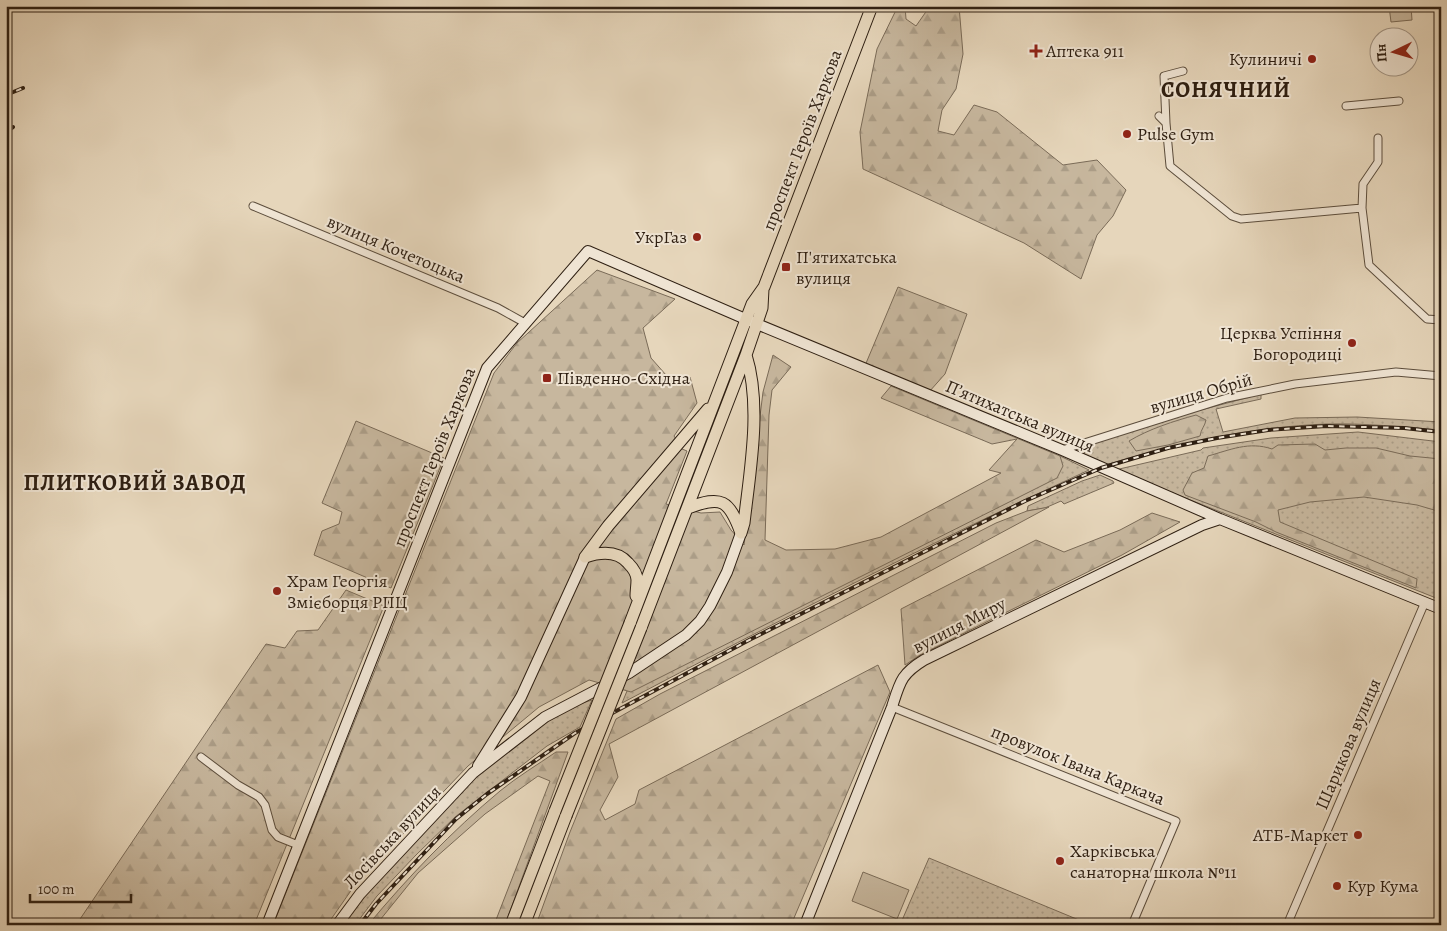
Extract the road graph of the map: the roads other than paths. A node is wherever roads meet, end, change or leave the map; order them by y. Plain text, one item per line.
1 (872, 6) edge
2 (1183, 71) dead end
3 (1399, 101) dead end
4 (1346, 106) dead end
5 (1159, 116) dead end
6 (1166, 122) junction
7 (1378, 138) dead end
8 (253, 206) dead end
9 (1362, 208) junction
10 (588, 251) joint
11 (1441, 320) edge
12 (751, 321) junction
13 (525, 323) junction
14 (746, 355) junction
15 (1441, 376) edge
16 (712, 404) junction
17 (1062, 450) junction
18 (688, 508) junction
19 (1220, 519) junction
20 (741, 533) junction
21 (585, 557) junction
22 (1425, 602) junction
23 (1441, 609) edge
24 (635, 611) junction
25 (892, 707) junction
26 (201, 757) dead end
27 (473, 773) junction
28 (298, 845) junction
29 (266, 925) edge
30 (337, 925) edge
31 (511, 925) edge
32 (524, 925) edge
33 (805, 925) edge
34 (1132, 925) edge
35 (1287, 925) edge

1 - 12 main road, проспект Героїв Харкова
2 - 6 street
3 - 4 street
5 - 6 street
6 - 9 street
7 - 9 street
8 - 13 street, вулиця Кочетоцька
9 - 11 street
10 - 12 street, П’ятихатська вулиця
10 - 13 street, проспект Героїв Харкова
12 - 14 main road, проспект Героїв Харкова
12 - 16 main road, проспект Героїв Харкова
12 - 17 street, П’ятихатська вулиця
13 - 28 street, проспект Героїв Харкова
14 - 18 main road, проспект Героїв Харкова
14 - 20 main road
15 - 17 street, вулиця Обрій
16 - 21 main road
16 - 24 main road, проспект Героїв Харкова
17 - 19 street, П’ятихатська вулиця
18 - 20 main road
18 - 32 main road, проспект Героїв Харкова, bridge
19 - 22 street, П’ятихатська вулиця
19 - 25 street, вулиця Миру
20 - 27 street
21 - 24 main road
21 - 27 street
22 - 23 street, П’ятихатська вулиця
22 - 35 street, Шарикова вулиця
24 - 31 main road, проспект Героїв Харкова, bridge
25 - 33 street, вулиця Миру
25 - 34 street, провулок Івана Каркача
26 - 28 street
27 - 30 street, Лосівська вулиця
28 - 29 street, проспект Героїв Харкова

